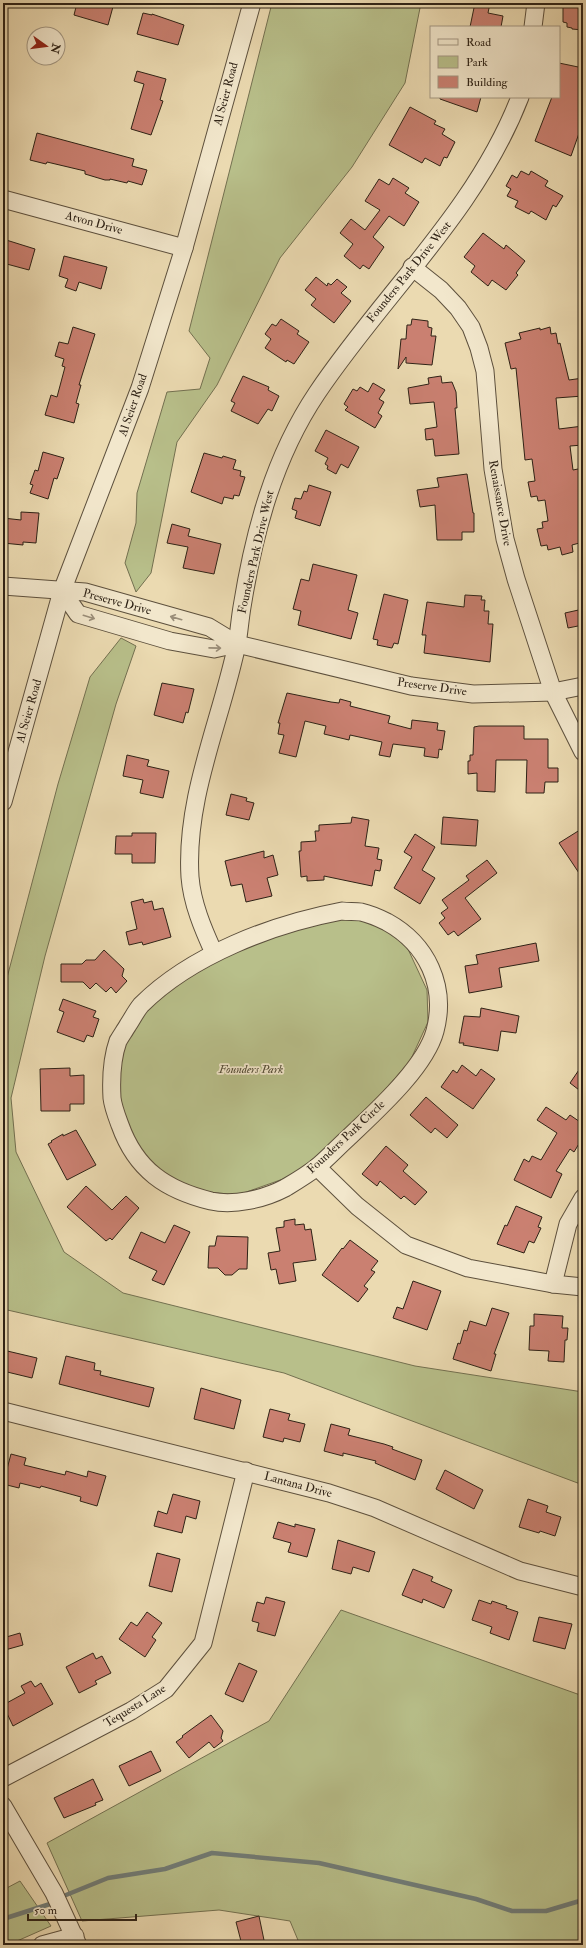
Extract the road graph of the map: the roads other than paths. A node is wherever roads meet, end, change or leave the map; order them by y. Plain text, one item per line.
1 (252, 3) edge
2 (536, 3) edge
3 (533, 26) edge
4 (520, 98) edge
5 (3, 198) edge
6 (184, 248) junction
7 (412, 267) junction
8 (3, 586) edge
9 (62, 591) junction
10 (237, 644) junction
11 (583, 686) edge
12 (553, 692) junction
13 (583, 752) edge
14 (3, 802) edge
15 (214, 953) junction
16 (316, 1167) junction
17 (583, 1198) edge
18 (553, 1284) junction
19 (583, 1287) edge
20 (3, 1411) edge
21 (246, 1471) junction
22 (583, 1587) edge
23 (3, 1778) edge
24 (3, 1806) edge
25 (76, 1940) edge
26 (42, 1945) edge

1 - 6 street, Al Seier Road
2 - 3 street
4 - 7 street, Founders Park Drive West
5 - 6 street, Atvon Drive
6 - 9 street, Al Seier Road
7 - 10 street, Founders Park Drive West
7 - 12 street, Renaissance Drive
8 - 9 street
10 -> 9 street, Preserve Drive
9 -> 10 street, Preserve Drive
9 - 14 street, Al Seier Road
10 - 12 street, Preserve Drive
10 - 15 street, Founders Park Drive West
11 - 12 street, Preserve Drive
12 - 13 street, Renaissance Drive
15 - 16 street, Founders Park Circle
15 - 16 street, Founders Park Circle
16 - 18 street
17 - 18 street
18 - 19 street
20 - 21 street, Lantana Drive
21 - 22 street, Lantana Drive
21 - 23 street, Tequesta Lane
24 - 25 street
25 - 26 street

